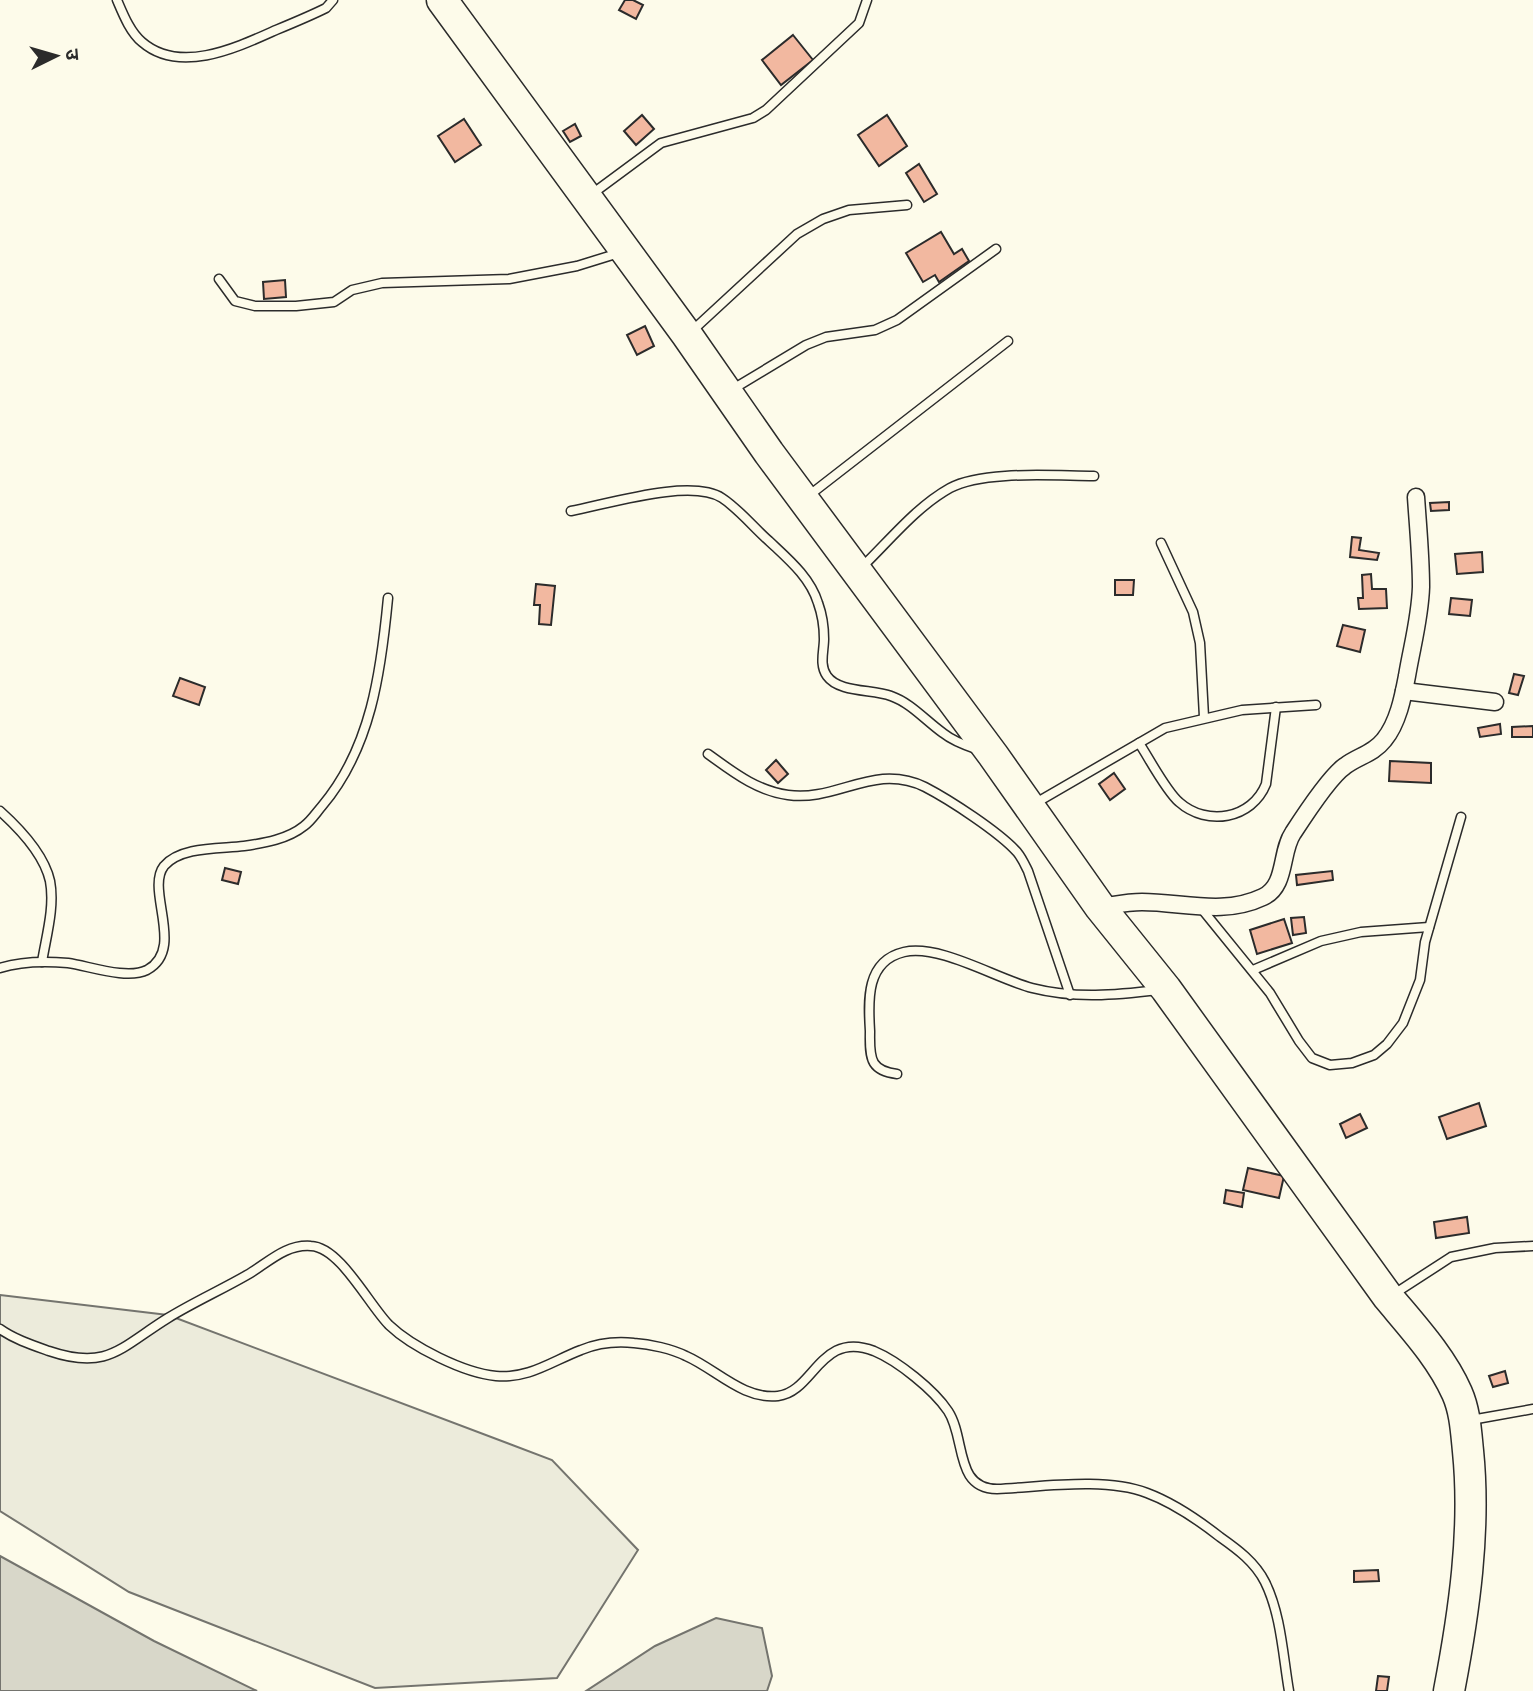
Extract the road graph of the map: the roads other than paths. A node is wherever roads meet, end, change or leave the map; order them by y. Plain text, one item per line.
1 (117, 0) edge
2 (332, 0) edge
3 (442, 0) edge
4 (867, 0) edge
5 (587, 198) junction
6 (907, 205) dead end
7 (996, 249) dead end
8 (625, 251) junction
9 (219, 279) dead end
10 (687, 335) junction
11 (1008, 341) dead end
12 (727, 392) junction
13 (1094, 476) dead end
14 (1416, 497) dead end
15 (805, 499) junction
16 (571, 511) dead end
17 (1161, 543) dead end
18 (858, 571) junction
19 (388, 598) dead end
20 (1404, 691) junction
21 (1495, 702) dead end
22 (1316, 705) dead end
23 (1276, 707) junction
24 (1204, 717) junction
25 (1139, 743) junction
26 (708, 754) dead end
27 (993, 755) junction
28 (1029, 807) junction
29 (0, 811) edge
30 (1461, 817) dead end
31 (1100, 907) junction
32 (1201, 908) junction
33 (1429, 927) junction
34 (43, 962) junction
35 (0, 968) edge
36 (1253, 970) junction
37 (1166, 989) junction
38 (1070, 995) junction
39 (897, 1074) dead end
40 (1533, 1246) edge
41 (1388, 1297) junction
42 (0, 1329) edge
43 (1533, 1409) edge
44 (1465, 1421) junction
45 (1289, 1691) edge
46 (1449, 1691) edge

1 - 2 lane
3 - 5 highway
4 - 5 lane
5 - 8 highway
6 - 10 lane
7 - 12 lane
8 - 9 lane
8 - 10 highway
10 - 12 highway
11 - 15 lane
12 - 15 highway
13 - 18 lane
14 - 20 street
15 - 18 highway
16 - 27 lane
17 - 24 lane
18 - 27 highway
19 - 34 lane
20 - 21 street
20 - 32 street
22 - 23 lane
23 - 24 lane
23 - 25 lane
24 - 25 lane
25 - 28 lane
26 - 38 lane
27 - 28 highway
28 - 31 highway
29 - 34 lane
30 - 33 lane
31 - 32 street
31 - 37 highway
32 - 36 lane
33 - 36 lane
33 - 36 lane
34 - 35 lane
37 - 38 lane
37 - 41 highway
38 - 39 lane
40 - 41 lane
41 - 44 highway
42 - 45 lane
43 - 44 lane
44 - 46 highway

